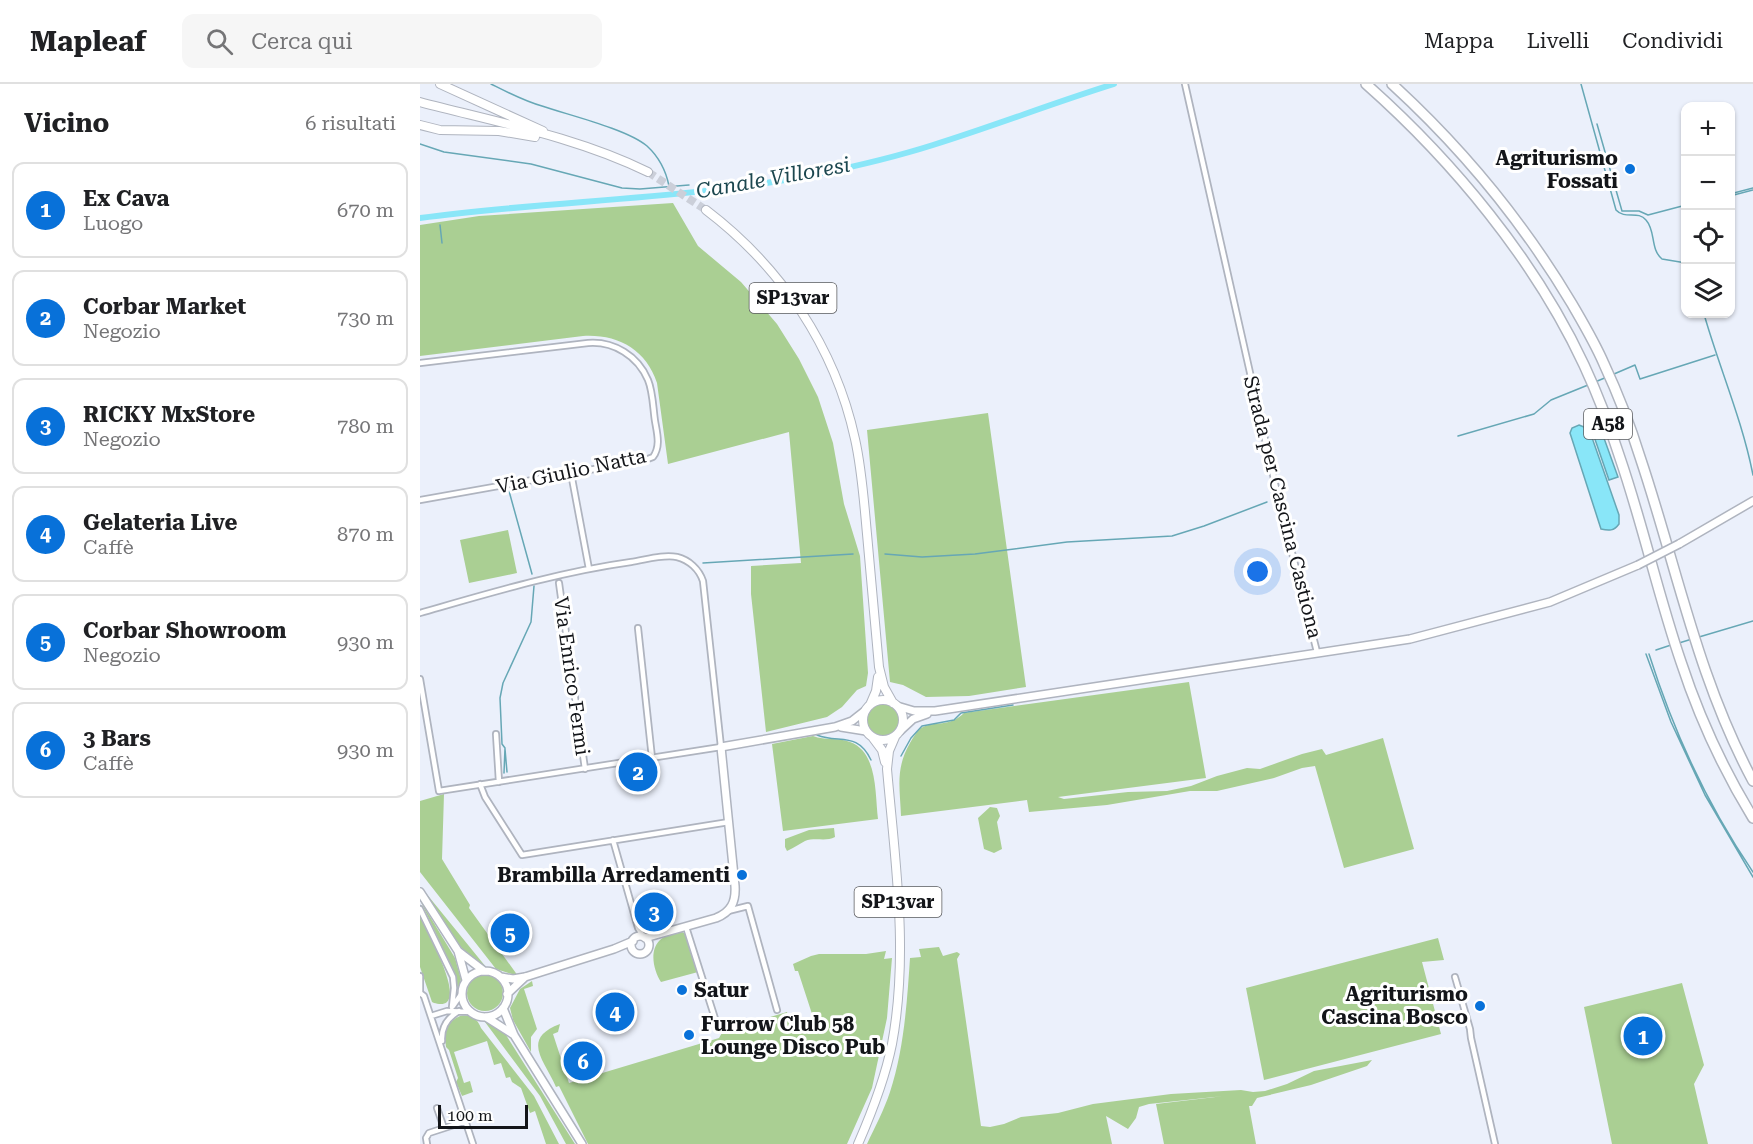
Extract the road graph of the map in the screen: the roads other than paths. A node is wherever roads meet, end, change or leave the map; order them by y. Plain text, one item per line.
1 (440, 84) edge
2 (1185, 84) edge
3 (1366, 84) edge
4 (1392, 84) edge
5 (420, 102) edge
6 (420, 125) edge
7 (566, 141) junction
8 (648, 172) tunnel mouth
9 (706, 210) tunnel mouth
10 (420, 363) edge
11 (571, 473) junction
12 (420, 500) edge
13 (1753, 501) edge
14 (589, 569) junction
15 (559, 583) dead end
16 (420, 613) edge
17 (638, 628) dead end
18 (1317, 652) junction
19 (879, 666) junction
20 (420, 683) edge
21 (895, 704) junction
22 (868, 708) junction
23 (935, 711) junction
24 (835, 727) junction
25 (496, 734) dead end
26 (869, 734) junction
27 (897, 734) junction
28 (722, 747) junction
29 (652, 758) junction
30 (585, 769) junction
31 (887, 769) junction
32 (1753, 781) edge
33 (498, 782) junction
34 (480, 784) junction
35 (1753, 818) edge
36 (729, 822) junction
37 (613, 840) junction
38 (420, 892) edge
39 (420, 909) edge
40 (728, 911) junction
41 (686, 927) junction
42 (662, 934) junction
43 (639, 938) junction
44 (649, 946) junction
45 (614, 949) junction
46 (458, 951) junction
47 (635, 951) junction
48 (484, 971) junction
49 (420, 976) edge
50 (499, 976) junction
51 (525, 977) junction
52 (1455, 977) dead end
53 (466, 980) junction
54 (420, 993) edge
55 (462, 993) junction
56 (507, 994) junction
57 (502, 1008) junction
58 (450, 1009) junction
59 (459, 1011) junction
60 (777, 1011) dead end
61 (471, 1012) junction
62 (431, 1016) junction
63 (486, 1017) junction
64 (718, 1028) dead end
65 (514, 1035) junction
66 (443, 1050) junction
67 (437, 1107) dead end
68 (465, 1121) junction
69 (444, 1128) junction
70 (427, 1144) edge
71 (473, 1144) edge
72 (582, 1144) edge
73 (858, 1144) edge
74 (1495, 1144) edge

1 - 7 main road
2 - 18 street, Strada per Cascina Castiona
3 - 35 highway, A58
4 - 32 highway, A58
5 - 7 main road
6 - 7 main road
7 - 8 main road
9 - 19 main road, SP13var
10 - 11 street, Via Giulio Natta
11 - 12 street, Via Giulio Natta
11 - 14 street
13 - 18 street, bridge
14 - 16 street
14 - 28 street
15 - 30 street, Via Enrico Fermi
17 - 29 street
18 - 23 street
19 - 21 main road, SP13var
19 - 22 main road, SP13var
20 - 34 street
21 - 22 main road
21 - 23 street
21 - 27 main road, SP13var
22 - 24 street
22 - 26 main road, SP13var
23 - 27 street
24 - 26 street
24 - 28 street
25 - 33 street
26 - 27 main road
26 - 31 main road, SP13var
27 - 31 main road, SP13var
28 - 29 street
28 - 36 street
29 - 30 street
30 - 33 street
31 - 73 main road, SP13var
33 - 34 street
34 - 37 street
36 - 37 street
36 - 40 street
37 - 43 street
38 - 46 street
39 - 58 street
40 - 41 street
40 - 60 street
41 - 42 street
41 - 64 street
42 - 43 street
42 - 44 street
43 - 44 street
43 - 45 street
43 - 47 street
44 - 47 street
45 - 47 street
45 - 51 street
46 - 48 street
46 - 53 street
48 - 50 street
48 - 53 street
49 - 54 street
50 - 51 street
50 - 56 street
51 - 56 street
52 - 74 street
53 - 55 street
54 - 62 street
55 - 58 street
55 - 61 street
56 - 57 street
57 - 63 street
57 - 65 street
58 - 59 street
58 - 62 street
59 - 61 street
59 - 66 street
61 - 63 street
62 - 66 street
63 - 65 street
65 - 72 street
66 - 68 street
67 - 69 street
68 - 69 street
68 - 71 street
69 - 70 street

